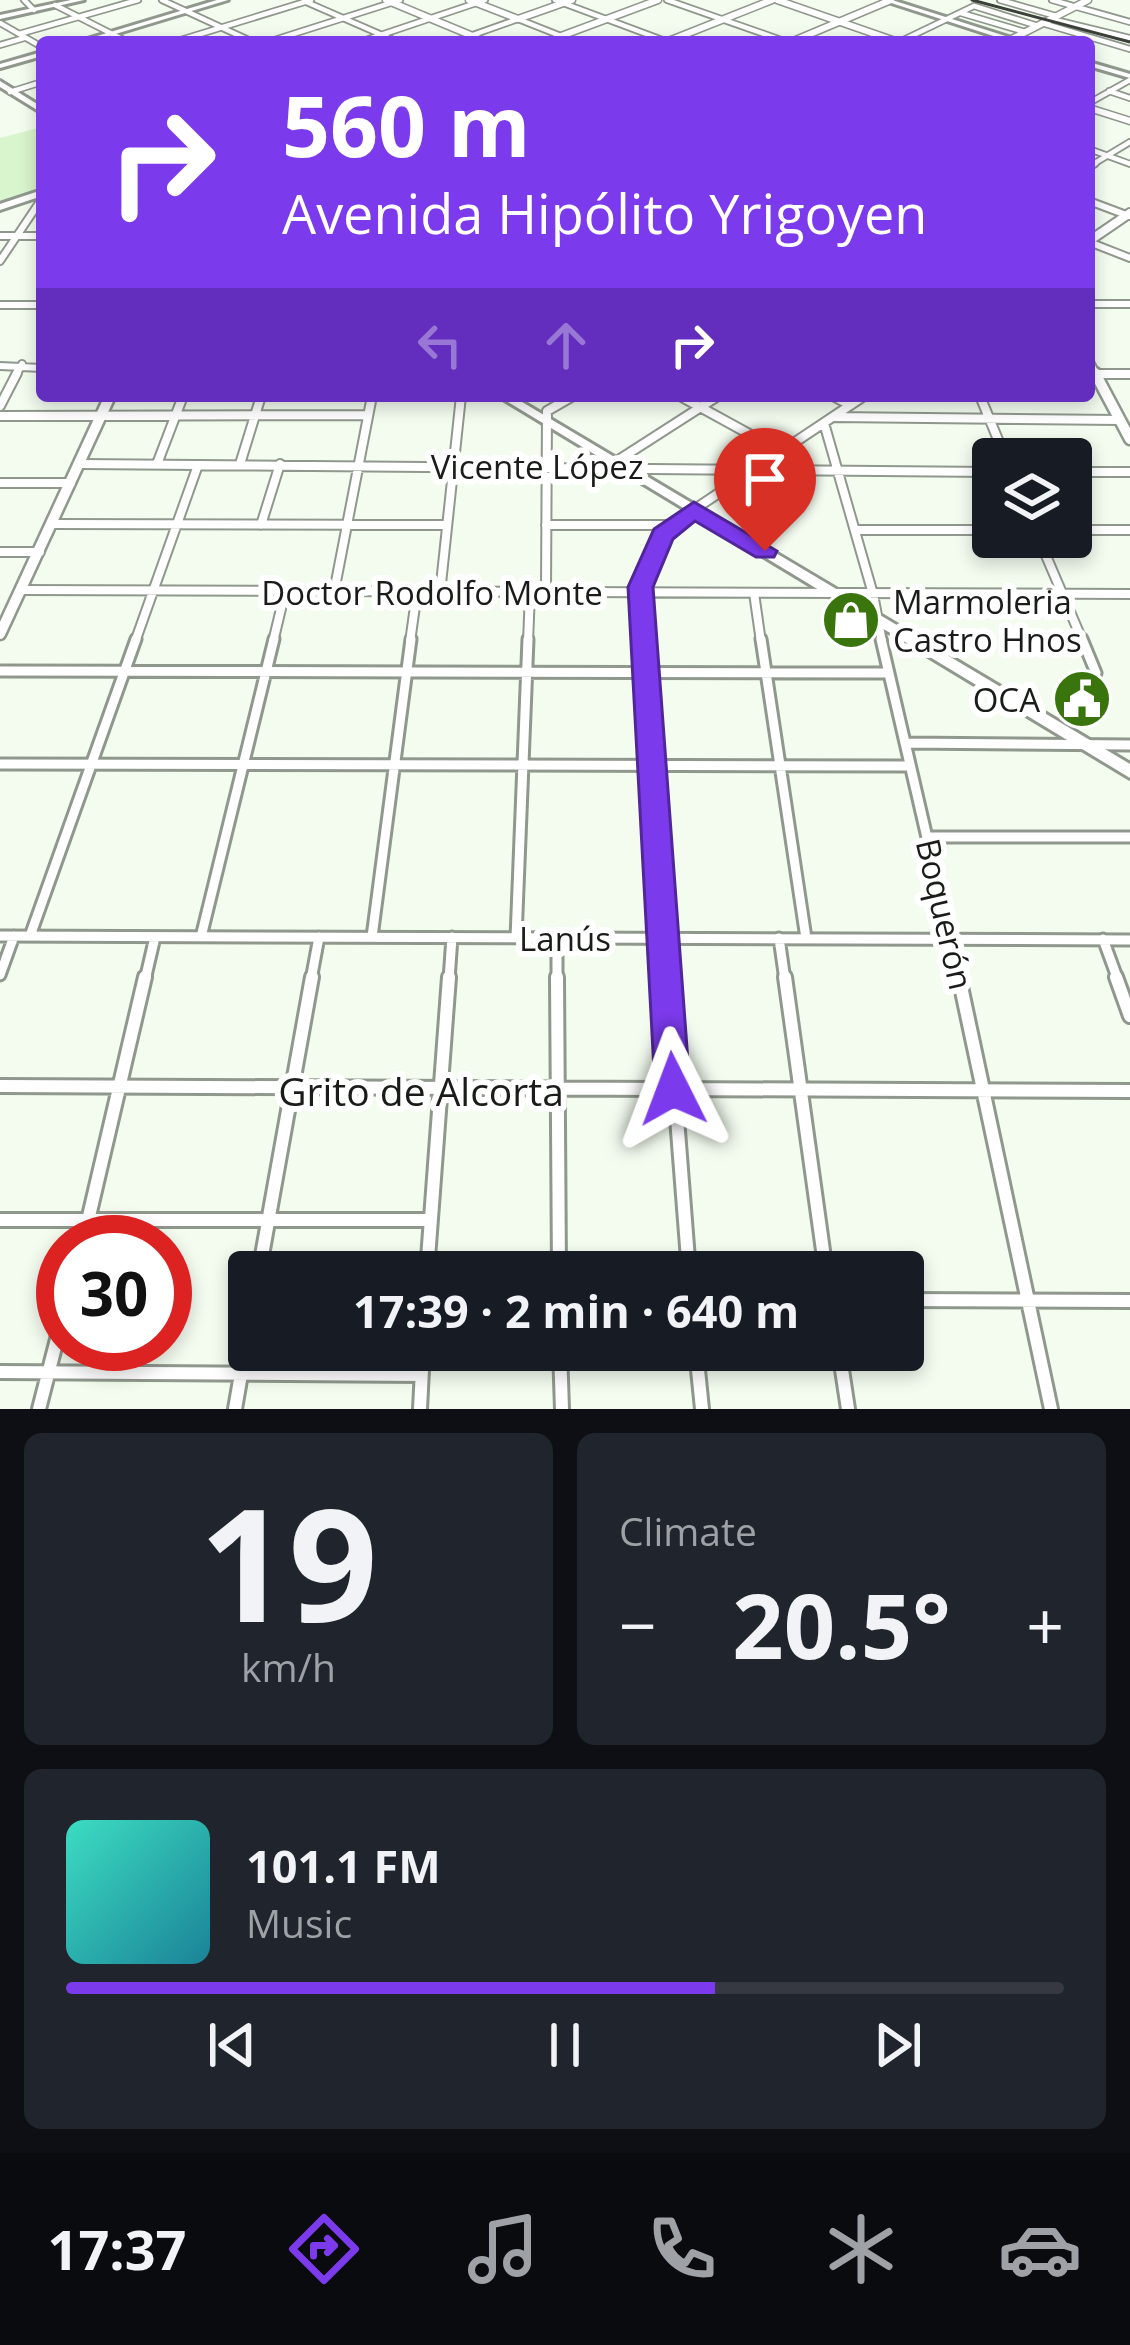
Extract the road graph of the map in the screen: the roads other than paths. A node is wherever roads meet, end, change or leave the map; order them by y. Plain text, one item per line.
1 (24, 0) edge
2 (81, 0) edge
3 (138, 0) edge
4 (162, 0) edge
5 (225, 0) edge
6 (306, 0) edge
7 (554, 0) edge
8 (572, 0) edge
9 (662, 0) edge
10 (774, 0) edge
11 (888, 0) edge
12 (965, 0) edge
13 (1000, 0) edge
14 (1052, 0) edge
15 (1086, 0) edge
16 (393, 1) edge
17 (477, 1) edge
18 (563, 3) junction
19 (975, 4) edge
20 (55, 5) junction
21 (1076, 6) junction
22 (34, 10) junction
23 (187, 11) junction
24 (964, 14) junction
25 (1000, 14) junction
26 (78, 17) junction
27 (344, 18) junction
28 (430, 18) junction
29 (518, 19) junction
30 (606, 19) junction
31 (0, 20) edge
32 (723, 20) junction
33 (947, 20) junction
34 (1047, 21) junction
35 (839, 22) junction
36 (1130, 24) edge
37 (221, 27) junction
38 (1025, 32) junction
39 (111, 33) junction
40 (382, 35) junction
41 (472, 35) joint
42 (1112, 35) junction
43 (22, 36) junction
44 (101, 36) edge
45 (117, 36) edge
46 (193, 36) edge
47 (241, 36) edge
48 (287, 36) edge
49 (379, 36) edge
50 (560, 36) joint
51 (651, 36) edge
52 (682, 36) edge
53 (771, 36) edge
54 (804, 36) edge
55 (881, 36) edge
56 (912, 36) edge
57 (997, 36) edge
58 (1019, 36) edge
59 (1090, 36) edge
60 (1095, 38) edge
61 (1130, 38) edge
62 (1101, 40) junction
63 (1095, 44) edge
64 (0, 45) edge
65 (36, 46) edge
66 (1130, 49) edge
67 (36, 52) edge
68 (0, 66) edge
69 (1095, 66) edge
70 (1130, 78) edge
71 (36, 83) edge
72 (3, 88) edge
73 (1109, 92) junction
74 (1130, 98) edge
75 (1095, 101) edge
76 (1095, 107) edge
77 (36, 111) edge
78 (1130, 122) edge
79 (1130, 142) edge
80 (1095, 151) edge
81 (1108, 156) junction
82 (1095, 164) edge
83 (1130, 164) edge
84 (36, 199) edge
85 (1095, 203) edge
86 (36, 206) edge
87 (0, 209) edge
88 (1129, 215) edge
89 (0, 236) edge
90 (16, 236) junction
91 (36, 236) edge
92 (1095, 238) edge
93 (1095, 244) edge
94 (1130, 258) edge
95 (0, 261) edge
96 (1095, 304) edge
97 (1130, 304) edge
98 (0, 305) edge
99 (36, 305) edge
100 (22, 364) junction
101 (0, 366) edge
102 (36, 367) edge
103 (1095, 374) edge
104 (1130, 374) edge
105 (1095, 379) edge
106 (107, 402) edge
107 (181, 402) edge
108 (259, 402) edge
109 (371, 402) edge
110 (460, 402) edge
111 (517, 402) edge
112 (530, 402) edge
113 (565, 402) edge
114 (691, 402) edge
115 (708, 402) edge
116 (844, 402) edge
117 (855, 402) edge
118 (983, 402) edge
119 (850, 405) junction
120 (0, 406) edge
121 (700, 407) junction
122 (177, 414) junction
123 (256, 415) junction
124 (368, 415) junction
125 (101, 416) junction
126 (547, 416) junction
127 (834, 417) junction
128 (1, 418) edge
129 (991, 420) junction
130 (1120, 420) junction
131 (824, 423) junction
132 (998, 438) edge
133 (1130, 439) edge
134 (782, 452) junction
135 (617, 463) junction
136 (80, 464) junction
137 (157, 464) junction
138 (240, 464) junction
139 (280, 464) junction
140 (198, 465) junction
141 (359, 465) junction
142 (452, 465) junction
143 (547, 466) junction
144 (639, 466) junction
145 (755, 469) junction
146 (972, 472) edge
147 (1092, 472) edge
148 (1130, 472) edge
149 (841, 473) junction
150 (0, 483) edge
151 (71, 484) junction
152 (698, 507) junction
153 (52, 524) junction
154 (177, 525) junction
155 (261, 525) junction
156 (347, 525) junction
157 (445, 525) junction
158 (671, 525) junction
159 (546, 526) junction
160 (856, 530) junction
161 (972, 530) edge
162 (1092, 530) edge
163 (1130, 530) edge
164 (0, 552) edge
165 (40, 552) junction
166 (1047, 558) edge
167 (22, 590) junction
168 (155, 592) junction
169 (285, 592) junction
170 (334, 592) junction
171 (417, 592) junction
172 (440, 592) junction
173 (546, 592) junction
174 (530, 593) junction
175 (640, 593) junction
176 (754, 593) junction
177 (846, 594) junction
178 (1130, 594) edge
179 (1062, 595) junction
180 (874, 606) junction
181 (0, 634) edge
182 (266, 669) junction
183 (0, 670) edge
184 (128, 670) junction
185 (405, 671) junction
186 (763, 671) junction
187 (528, 672) junction
188 (647, 672) junction
189 (887, 673) junction
190 (1096, 673) dead end
191 (904, 743) junction
192 (1083, 743) junction
193 (1106, 745) junction
194 (1130, 745) edge
195 (1130, 760) edge
196 (0, 764) edge
197 (244, 764) junction
198 (522, 764) junction
199 (92, 765) junction
200 (395, 765) junction
201 (652, 766) junction
202 (781, 766) junction
203 (909, 766) junction
204 (1130, 772) edge
205 (928, 837) junction
206 (1130, 837) edge
207 (0, 936) edge
208 (14, 936) junction
209 (29, 936) junction
210 (155, 937) junction
211 (201, 937) junction
212 (319, 937) junction
213 (372, 937) junction
214 (452, 938) junction
215 (516, 938) junction
216 (557, 938) junction
217 (664, 938) junction
218 (778, 938) junction
219 (806, 938) junction
220 (949, 939) junction
221 (1103, 939) junction
222 (1130, 940) edge
223 (0, 975) edge
224 (1130, 1016) edge
225 (0, 1087) edge
226 (120, 1089) junction
227 (673, 1089) junction
228 (289, 1090) junction
229 (555, 1090) junction
230 (798, 1090) junction
231 (986, 1090) junction
232 (438, 1091) junction
233 (1130, 1091) edge
234 (90, 1215) edge
235 (0, 1220) edge
236 (36, 1220) edge
237 (192, 1220) edge
238 (268, 1220) junction
239 (430, 1220) junction
240 (263, 1251) edge
241 (429, 1251) edge
242 (559, 1251) edge
243 (687, 1251) edge
244 (823, 1251) edge
245 (924, 1300) edge
246 (1028, 1301) junction
247 (1130, 1301) edge
248 (242, 1371) edge
249 (422, 1371) edge
250 (561, 1371) edge
251 (699, 1371) edge
252 (842, 1371) edge
253 (0, 1372) edge
254 (48, 1372) junction
255 (241, 1375) junction
256 (422, 1375) junction
257 (39, 1409) edge
258 (235, 1409) edge
259 (420, 1409) edge
260 (562, 1409) edge
261 (702, 1409) edge
262 (848, 1409) edge
263 (1051, 1409) edge

1 - 22 street
2 - 20 main road
3 - 26 street
4 - 23 street
5 - 23 main road
6 - 27 street
6 - 37 street
7 - 18 street
8 - 18 street
9 - 30 street
9 - 32 street
10 - 32 street
10 - 35 street
11 - 33 main road
11 - 35 street
12 - 19 street
13 - 34 street
14 - 21 street
15 - 21 street
16 - 27 street
16 - 28 street
17 - 28 street
17 - 29 street
18 - 29 street
18 - 30 street
19 - 24 street
19 - 25 street
20 - 22 main road
20 - 26 street
21 - 34 street
21 - 36 street
22 - 31 main road
23 - 37 street
23 - 39 main road
24 - 25 street
24 - 33 street
24 - 38 street
25 - 34 street
26 - 39 street
26 - 43 street
27 - 40 street
27 - 48 street
28 - 40 street
28 - 41 street
29 - 41 street
29 - 50 street
30 - 50 street
30 - 51 street
31 - 43 street
32 - 52 street
32 - 53 street
33 - 56 street
33 - 57 main road
34 - 38 street
34 - 42 street
34 - 59 street
35 - 54 street
35 - 55 street
36 - 42 street
37 - 46 street
37 - 47 street
38 - 58 street
39 - 44 main road
39 - 45 street
40 - 49 street
42 - 61 street
43 - 64 street
43 - 65 street
60 - 62 street
62 - 63 street
62 - 66 street
67 - 68 main road
69 - 70 main road
70 - 73 street
71 - 72 street
72 - 77 main road
73 - 74 street
73 - 75 street
76 - 78 street
79 - 81 street
80 - 81 street
81 - 82 street
81 - 83 street
84 - 87 main road
85 - 88 street
86 - 90 street
88 - 92 street
89 - 90 street
90 - 91 street
90 - 95 street
93 - 94 street
96 - 97 street
98 - 99 street
100 - 101 street
100 - 102 street
100 - 120 street
103 - 104 street
105 - 130 street
106 - 125 street
107 - 122 street
108 - 123 street
109 - 124 street
110 - 142 street
111 - 126 main road
112 - 126 main road
113 - 126 street
114 - 121 street
115 - 121 street
116 - 119 street
117 - 119 street
118 - 129 street
119 - 127 street
121 - 134 street
121 - 135 street
122 - 123 street
122 - 125 street
122 - 137 street
123 - 124 street
123 - 138 street
124 - 141 street
125 - 128 street
125 - 136 street
126 - 135 main road
126 - 143 street
127 - 129 street
127 - 131 street
129 - 130 street
129 - 132 street
130 - 133 street
131 - 134 street
131 - 149 street, Boquerón
134 - 145 street
135 - 143 street, Vicente López
135 - 144 main road
135 - 152 main road
136 - 137 street, Vicente López
136 - 151 street
137 - 140 street, Vicente López
138 - 139 street, Vicente López
138 - 140 street, Vicente López
139 - 141 street, Vicente López
139 - 155 street
140 - 154 street
141 - 142 street, Vicente López
141 - 156 street
142 - 143 street, Vicente López
142 - 157 street
143 - 159 street
144 - 145 street, Vicente López
144 - 152 main road
145 - 149 street, Vicente López
145 - 152 street
146 - 149 street, Vicente López
147 - 148 street
149 - 160 street, Boquerón
150 - 151 street
151 - 153 street
152 - 158 street
152 - 177 main road
153 - 154 street
153 - 165 street
154 - 155 street
154 - 168 street
155 - 156 street
156 - 157 street
156 - 170 street
157 - 172 street
158 - 159 street
158 - 175 street
159 - 173 street
160 - 161 street
160 - 180 street, Boquerón
162 - 163 street
164 - 165 street
165 - 167 street
166 - 179 street
167 - 168 street, Doctor Rodolfo Monte
167 - 181 street
168 - 169 street, Doctor Rodolfo Monte
168 - 184 street
169 - 170 street, Doctor Rodolfo Monte
169 - 182 street
170 - 171 street, Doctor Rodolfo Monte
171 - 172 street, Doctor Rodolfo Monte
171 - 185 street
172 - 174 street, Doctor Rodolfo Monte
173 - 174 street, Doctor Rodolfo Monte
173 - 175 street, Doctor Rodolfo Monte
174 - 187 street
175 - 176 street, Doctor Rodolfo Monte
175 - 188 street
176 - 177 street, Doctor Rodolfo Monte
176 - 186 street
177 - 180 main road
178 - 179 street
179 - 180 street
179 - 190 street
180 - 189 street, Boquerón
180 - 192 main road
180 - 193 main road
182 - 184 street
182 - 185 street
182 - 197 street
183 - 184 street
184 - 199 street
185 - 187 street
185 - 200 street
186 - 188 street
186 - 189 street
186 - 202 street
187 - 188 street
187 - 198 street
188 - 201 street
189 - 191 street, Boquerón
191 - 192 street
191 - 203 street, Boquerón
192 - 193 street
192 - 204 main road
193 - 194 street
193 - 195 main road
196 - 199 street
197 - 199 street
197 - 200 street
197 - 211 street
198 - 200 street
198 - 201 street
198 - 215 street
199 - 209 street
200 - 213 street
201 - 202 street
201 - 217 street
202 - 203 street
202 - 219 street
203 - 205 street, Boquerón
205 - 206 street
205 - 220 street, Boquerón
207 - 208 street, Lanús
208 - 209 street, Lanús
208 - 223 street
209 - 210 street, Lanús
210 - 211 street, Lanús
210 - 226 street
211 - 212 street, Lanús
212 - 213 street, Lanús
212 - 228 street
213 - 214 street, Lanús
214 - 215 street, Lanús
214 - 232 street
215 - 216 street, Lanús
216 - 217 street, Lanús
216 - 229 street
217 - 218 street, Lanús
217 - 227 street
218 - 219 street, Lanús
218 - 230 street
219 - 220 street, Lanús
220 - 221 street, Lanús
220 - 231 street, Boquerón
221 - 222 street, Lanús
221 - 224 street
225 - 226 street, Grito de Alcorta
226 - 228 street, Grito de Alcorta
226 - 234 street
227 - 229 street, Grito de Alcorta
227 - 230 street, Grito de Alcorta
227 - 243 street
228 - 232 street, Grito de Alcorta
228 - 238 street
229 - 232 street, Grito de Alcorta
229 - 242 street
230 - 231 street, Grito de Alcorta
230 - 244 street
231 - 233 street, Grito de Alcorta
231 - 246 street, Boquerón
232 - 239 street
235 - 236 street
237 - 238 street
238 - 239 street
238 - 240 street
239 - 241 street
245 - 246 street
246 - 247 street
246 - 263 street, Boquerón
248 - 255 street
249 - 256 street
250 - 260 street
251 - 261 street
252 - 262 street
253 - 254 street
254 - 255 street
254 - 257 street
255 - 256 street
255 - 258 street
256 - 259 street

